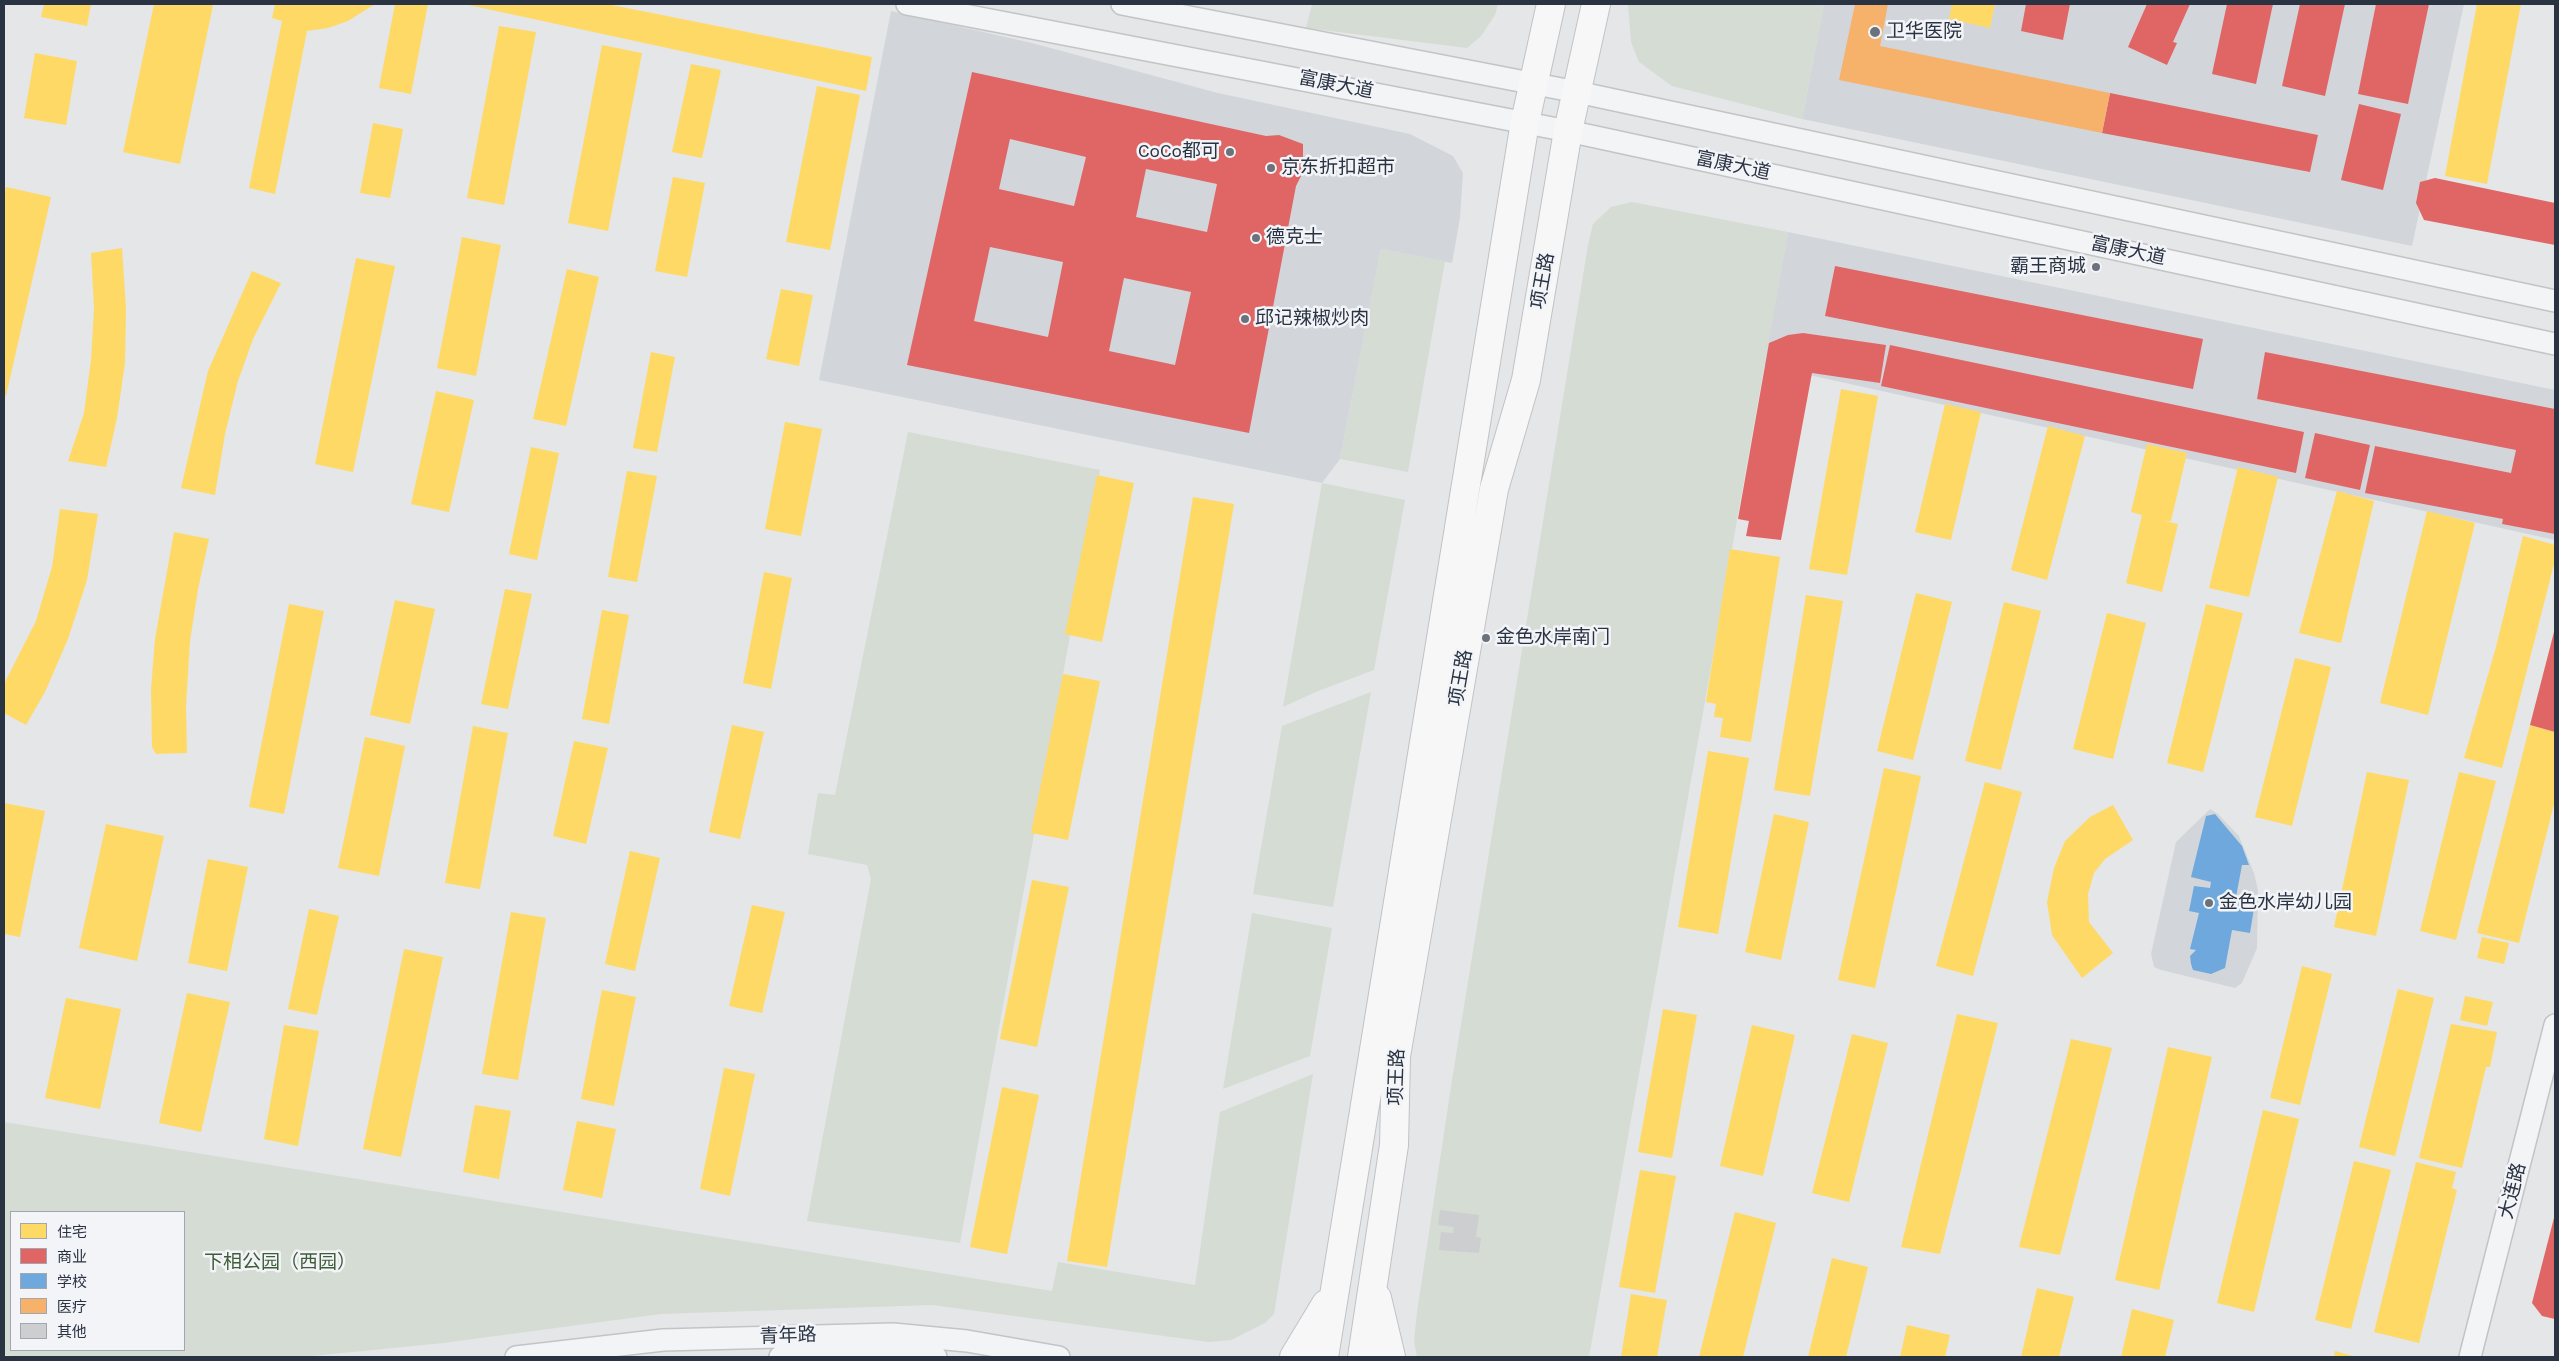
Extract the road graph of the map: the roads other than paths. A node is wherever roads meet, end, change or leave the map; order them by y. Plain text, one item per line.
1 (907, 4) edge
2 (1122, 4) edge
3 (1551, 4) edge
4 (1596, 4) edge
5 (1533, 83) junction
6 (1577, 92) junction
7 (1525, 122) junction
8 (1568, 131) junction
9 (2555, 301) edge
10 (2555, 344) edge
11 (2555, 1026) edge
12 (1337, 1282) junction
13 (1373, 1283) junction
14 (516, 1357) edge
15 (780, 1357) edge
16 (936, 1357) edge
17 (1059, 1357) edge
18 (1294, 1357) edge
19 (1324, 1357) edge
20 (1362, 1357) edge
21 (1391, 1357) edge
22 (2470, 1357) edge

1 - 7 street, 富康大道
2 - 5 street, 富康大道
3 - 5 main road, 项王路
4 - 6 main road, 项王路
5 - 6 street, 富康大道
5 - 7 main road, 项王路
6 - 8 main road, 项王路
6 - 9 street, 富康大道
7 - 8 street, 富康大道
7 - 12 main road, 项王路
8 - 10 street, 富康大道
8 - 13 main road, 项王路
11 - 22 street, 大连路
12 - 18 main road
12 - 19 main road, 项王路
13 - 20 main road, 项王路
13 - 21 main road
14 - 17 street, 青年路
15 - 16 street, 青年路

